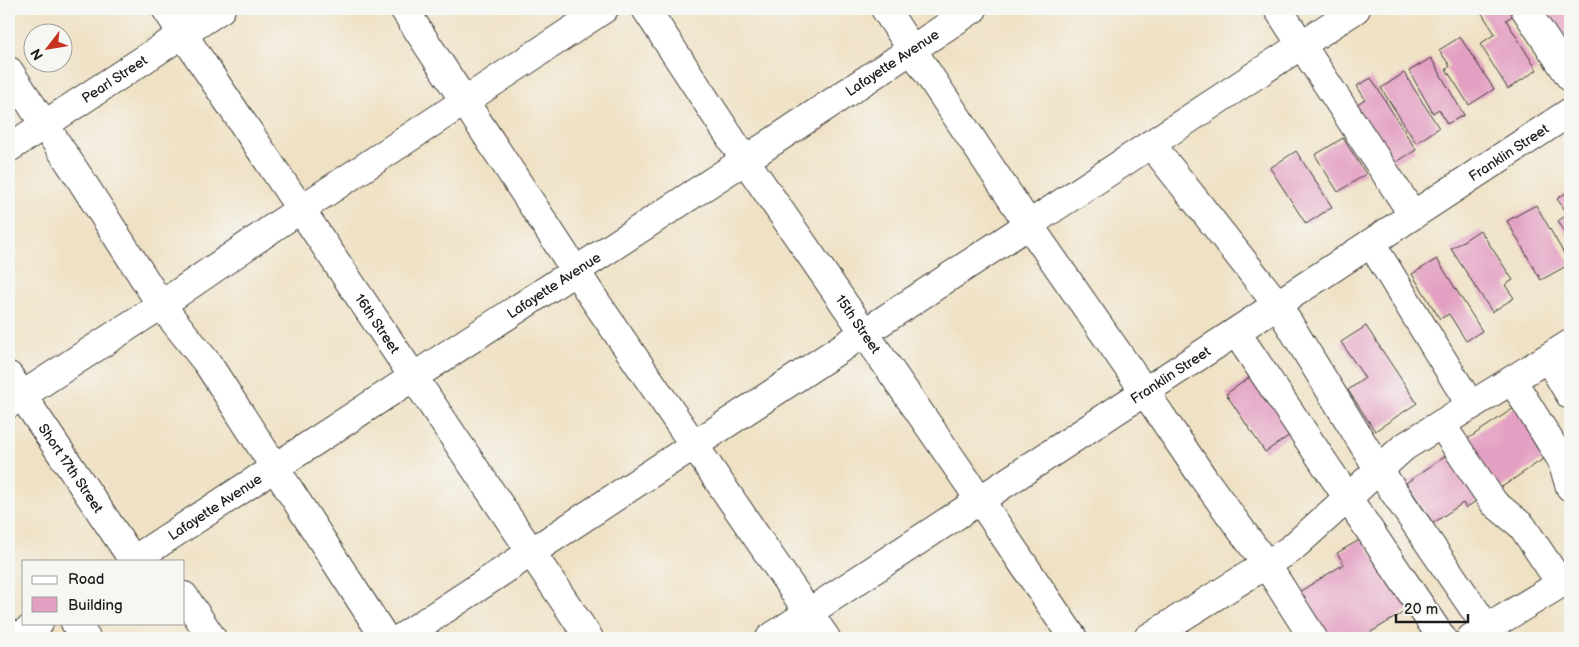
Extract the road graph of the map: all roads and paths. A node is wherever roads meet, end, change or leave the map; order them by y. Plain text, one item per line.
1 (166, 9) edge
2 (221, 9) edge
3 (404, 9) edge
4 (604, 9) edge
5 (646, 9) edge
6 (884, 9) edge
7 (973, 9) edge
8 (1278, 9) edge
9 (1356, 9) edge
10 (1525, 9) edge
11 (183, 33) junction
12 (1301, 45) junction
13 (912, 49) junction
14 (9, 71) edge
15 (1570, 77) edge
16 (465, 101) junction
17 (1570, 112) edge
18 (44, 125) junction
19 (1151, 144) junction
20 (9, 148) edge
21 (745, 160) junction
22 (302, 210) junction
23 (1413, 215) junction
24 (1029, 225) junction
25 (1371, 243) junction
26 (575, 270) junction
27 (1277, 304) junction
28 (160, 305) junction
29 (1236, 332) junction
30 (865, 333) junction
31 (1570, 344) edge
32 (1548, 358) junction
33 (414, 377) junction
34 (1512, 380) junction
35 (13, 392) edge
36 (1145, 392) junction
37 (1570, 395) edge
38 (1471, 406) junction
39 (1441, 424) junction
40 (694, 445) junction
41 (274, 468) junction
42 (1379, 470) junction
43 (1570, 487) edge
44 (1347, 498) junction
45 (980, 500) junction
46 (531, 552) junction
47 (144, 557) edge
48 (1266, 564) junction
49 (1566, 581) edge
50 (185, 598) edge
51 (810, 612) junction
52 (37, 624) edge
53 (77, 624) edge
54 (1479, 633) edge
55 (16, 638) edge
56 (86, 638) edge
57 (212, 638) edge
58 (385, 638) edge
59 (401, 638) edge
60 (589, 638) edge
61 (770, 638) edge
62 (826, 638) edge
63 (1073, 638) edge
64 (1148, 638) edge
65 (1313, 638) edge
66 (1442, 638) edge

1 - 11 street, 16th Street
2 - 11 street, Pearl Street
3 - 16 street
4 - 16 street
5 - 21 street, 15th Street
6 - 13 street
7 - 13 street, Lafayette Avenue
8 - 12 street
9 - 12 street
10 - 15 street
11 - 18 street, Pearl Street
11 - 22 street, 16th Street
12 - 19 street
12 - 23 street
13 - 21 street, Lafayette Avenue
13 - 24 street
14 - 18 street
16 - 22 street
16 - 26 street
17 - 23 street, Franklin Street
18 - 20 street, Pearl Street
18 - 28 street
19 - 24 street
19 - 27 street
21 - 26 street, Lafayette Avenue
21 - 30 street, 15th Street
22 - 28 street
22 - 33 street, 16th Street
23 - 25 street, Franklin Street
24 - 30 street
24 - 36 street
25 - 27 street, Franklin Street
25 - 38 street
26 - 33 street, Lafayette Avenue
26 - 40 street
27 - 29 street, Franklin Street
27 - 42 street
28 - 35 street
28 - 41 street
29 - 36 street, Franklin Street
29 - 44 street
30 - 40 street
30 - 45 street, 15th Street
31 - 32 street
32 - 34 street
32 - 37 street
33 - 41 street, Lafayette Avenue
33 - 46 street, 16th Street
34 - 38 street
34 - 43 street
35 - 47 street, Short 17th Street
36 - 45 street, Franklin Street
36 - 48 street
38 - 39 street
39 - 42 street
39 - 49 street
40 - 46 street
40 - 51 street
41 - 47 street, Lafayette Avenue
41 - 58 street
42 - 44 street
42 - 54 street
44 - 48 street
44 - 66 street
45 - 51 street, Franklin Street
45 - 63 street, 15th Street
46 - 59 street
46 - 60 street, 16th Street
48 - 64 street
48 - 65 street
49 - 54 street
50 - 57 street
51 - 61 street, Franklin Street
51 - 62 street
52 - 55 street
53 - 56 street

